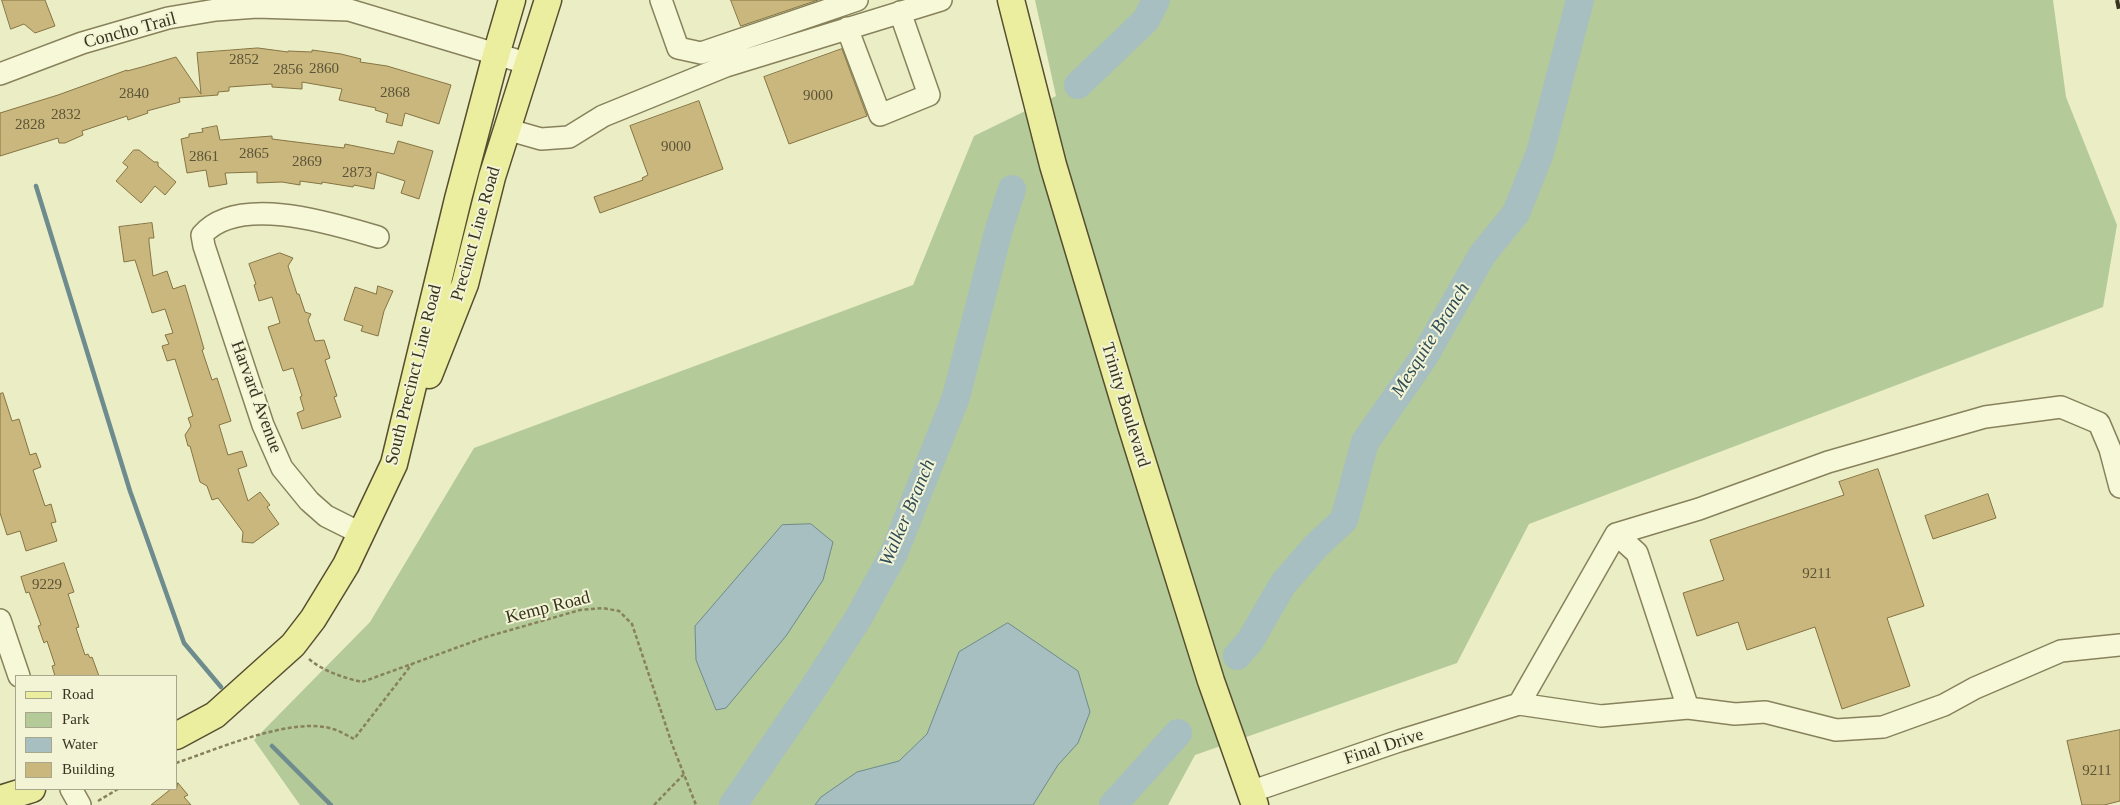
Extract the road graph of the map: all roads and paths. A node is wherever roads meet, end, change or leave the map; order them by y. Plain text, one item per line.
1 (512, 0) edge
2 (548, 0) edge
3 (661, 0) edge
4 (857, 0) edge
5 (941, 0) edge
6 (1010, 0) edge
7 (349, 5) edge
8 (165, 9) edge
9 (900, 12) junction
10 (847, 28) junction
11 (496, 55) junction
12 (526, 63) junction
13 (0, 74) edge
14 (506, 129) junction
15 (378, 237) dead end
16 (394, 464) junction
17 (2120, 487) edge
18 (360, 533) junction
19 (1616, 534) junction
20 (0, 620) edge
21 (293, 644) junction
22 (2120, 645) edge
23 (412, 664) junction
24 (19, 675) edge
25 (1519, 704) junction
26 (1688, 708) junction
27 (178, 735) edge
28 (178, 762) edge
29 (684, 774) junction
30 (29, 790) edge
31 (72, 790) edge
32 (116, 790) edge
33 (0, 799) edge
34 (1252, 799) edge
35 (80, 805) edge
36 (91, 805) edge
37 (654, 805) edge
38 (696, 805) edge

1 - 11 main road, South Precinct Line Road
2 - 12 main road, Precinct Line Road
3 - 4 street
5 - 9 street
6 - 34 main road, Trinity Boulevard
7 - 8 street, Concho Trail
7 - 11 street, Concho Trail
8 - 13 street, Concho Trail
9 - 10 street
9 - 10 street
10 - 14 street
11 - 12 street, Concho Trail
11 - 16 main road, South Precinct Line Road
12 - 14 main road, Precinct Line Road
14 - 16 main road, Precinct Line Road
15 - 18 street, Harvard Avenue
16 - 18 main road, South Precinct Line Road
17 - 19 street
18 - 21 main road, South Precinct Line Road
19 - 25 street
19 - 26 street
20 - 24 street
21 - 23 path, Kemp Road
21 - 27 main road, South Precinct Line Road
22 - 26 street
23 - 28 path
23 - 29 path, Kemp Road
25 - 26 street
25 - 34 street, Final Drive
29 - 37 path
29 - 38 path, Kemp Road
30 - 33 main road
31 - 35 street
32 - 36 path

